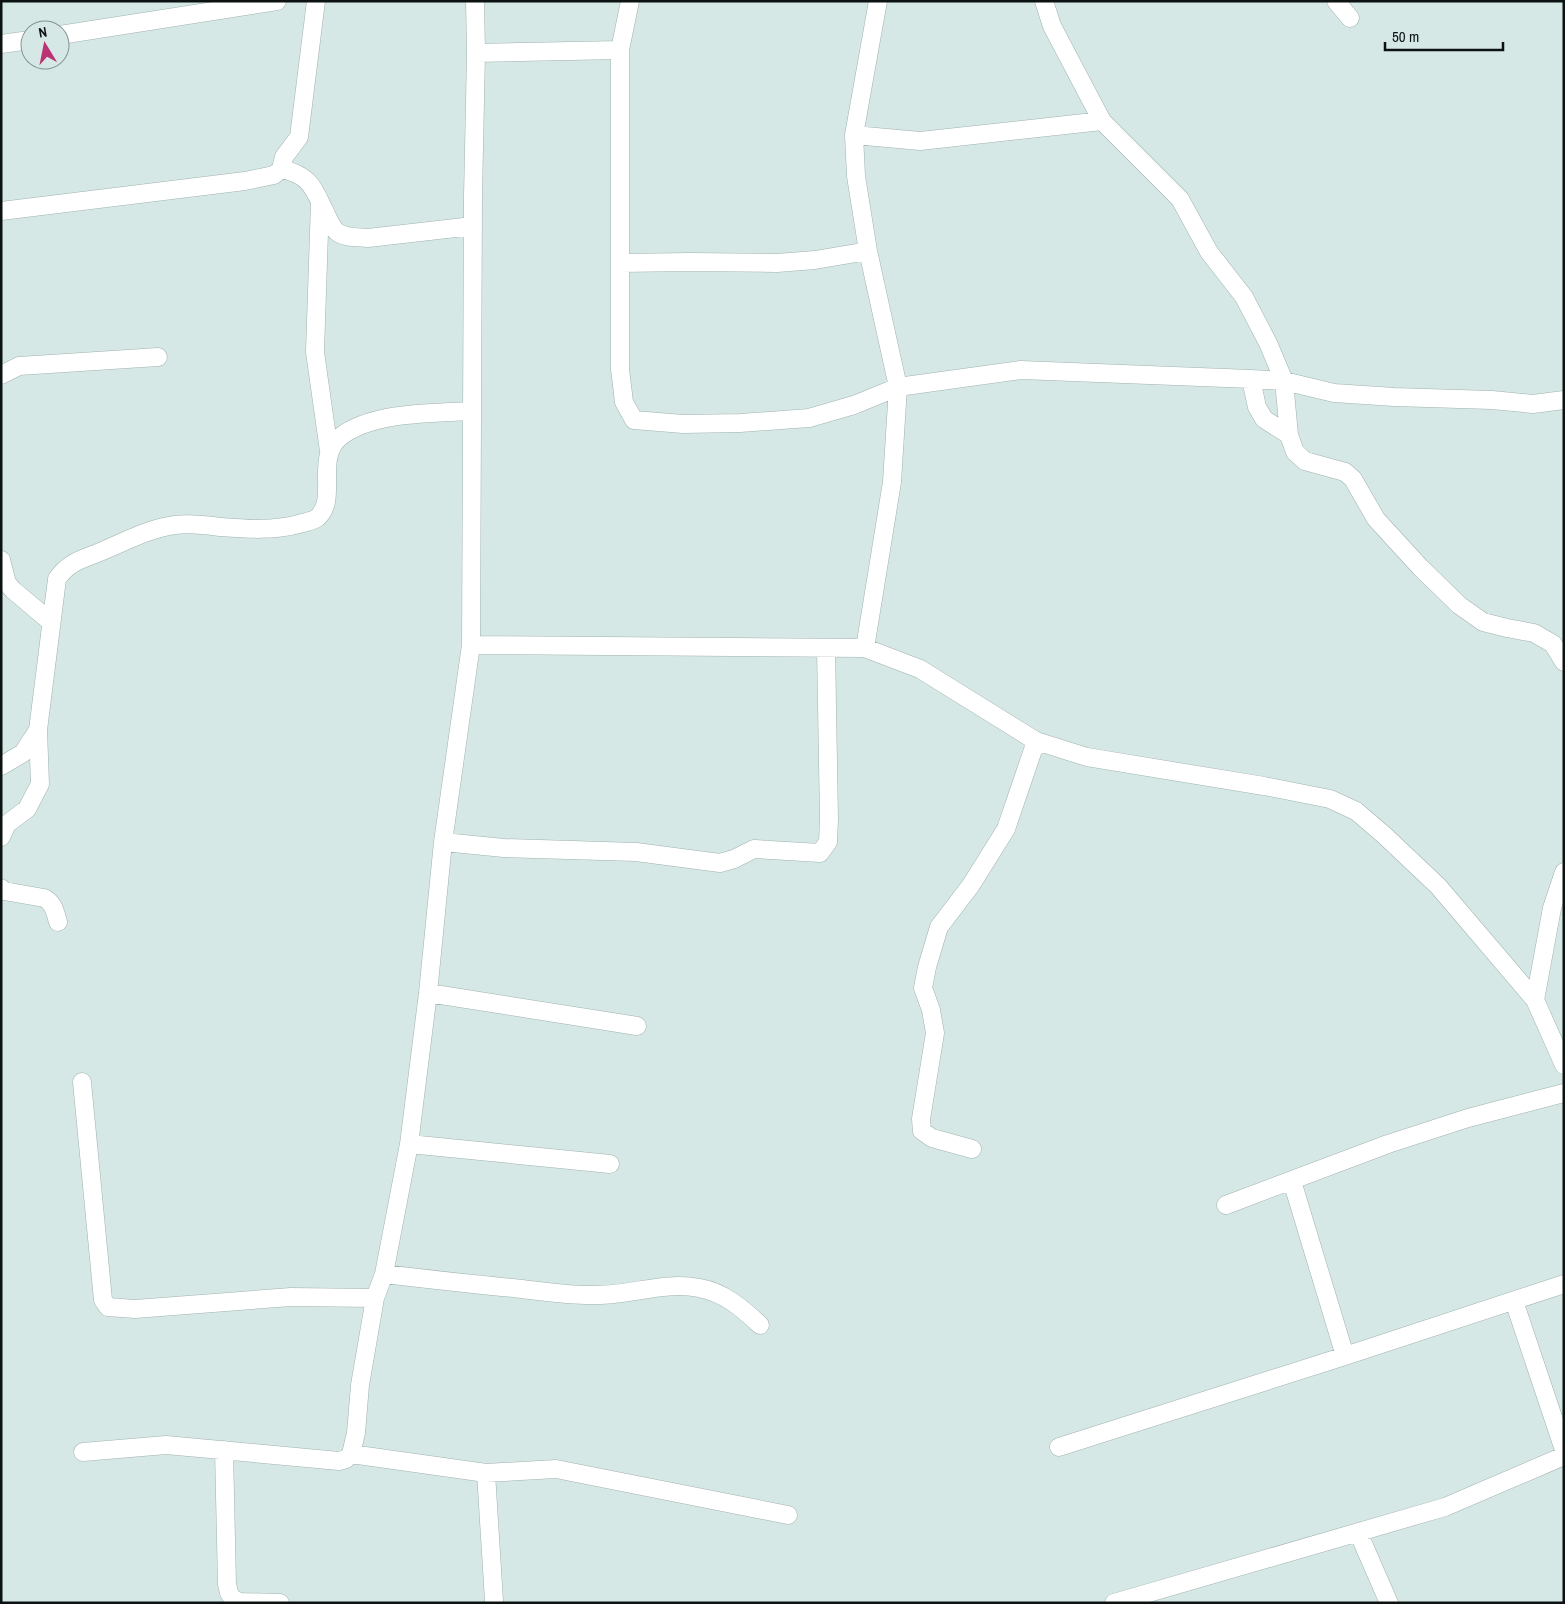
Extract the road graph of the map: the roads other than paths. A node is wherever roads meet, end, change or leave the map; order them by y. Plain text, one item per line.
1 (277, 1) edge
2 (316, 1) edge
3 (475, 1) edge
4 (630, 1) edge
5 (878, 1) edge
6 (1044, 1) edge
7 (1336, 1) edge
8 (1350, 18) dead end
9 (70, 33) edge
10 (20, 41) edge
11 (1, 44) edge
12 (620, 50) junction
13 (476, 53) junction
14 (1102, 122) junction
15 (854, 135) junction
16 (280, 169) junction
17 (320, 202) junction
18 (1, 211) edge
19 (473, 226) junction
20 (868, 251) junction
21 (620, 263) junction
22 (158, 357) dead end
23 (1, 375) edge
24 (1251, 379) junction
25 (1284, 381) junction
26 (898, 387) junction
27 (1564, 400) edge
28 (471, 411) junction
29 (1289, 434) junction
30 (329, 451) junction
31 (1, 560) edge
32 (51, 622) junction
33 (471, 645) junction
34 (826, 648) junction
35 (865, 648) junction
36 (1564, 662) edge
37 (38, 730) junction
38 (1036, 740) junction
39 (1, 766) edge
40 (1, 837) edge
41 (443, 842) junction
42 (1564, 872) edge
43 (1, 888) edge
44 (58, 922) dead end
45 (428, 993) junction
46 (1535, 1000) junction
47 (638, 1026) dead end
48 (1564, 1065) edge
49 (82, 1082) dead end
50 (1564, 1093) edge
51 (409, 1144) junction
52 (972, 1149) dead end
53 (610, 1164) dead end
54 (1292, 1180) junction
55 (1226, 1205) dead end
56 (384, 1274) junction
57 (1564, 1284) edge
58 (375, 1298) junction
59 (1514, 1301) junction
60 (760, 1325) dead end
61 (1345, 1356) junction
62 (1059, 1447) dead end
63 (224, 1450) junction
64 (1564, 1450) edge
65 (83, 1452) dead end
66 (351, 1454) junction
67 (1564, 1456) edge
68 (486, 1472) junction
69 (788, 1515) dead end
70 (1358, 1532) junction
71 (494, 1602) edge
72 (280, 1603) edge
73 (1114, 1603) edge
74 (1389, 1603) edge

1 - 9 street
2 - 16 street
3 - 13 street
4 - 12 street
5 - 15 street
6 - 14 street
7 - 8 street
10 - 11 street
12 - 13 street
12 - 21 street
13 - 19 street
14 - 15 street
14 - 25 street
15 - 20 street
16 - 17 street
16 - 18 street
17 - 19 street
17 - 30 street
19 - 28 street
20 - 21 street
20 - 26 street
21 - 26 street
22 - 23 street
24 - 25 street
24 - 26 street
24 - 29 street
25 - 27 street
25 - 29 street
26 - 35 street
28 - 30 street
28 - 33 street
29 - 36 street
30 - 32 street
31 - 32 street
32 - 37 street
33 - 34 street
33 - 41 street
34 - 35 street
34 - 41 street
35 - 38 street
37 - 39 street
37 - 40 street
38 - 46 street
38 - 52 street
41 - 45 street
42 - 46 street
43 - 44 street
45 - 47 street
45 - 51 street
46 - 48 street
49 - 58 street
50 - 54 street
51 - 53 street
51 - 56 street
54 - 55 street
54 - 61 street
56 - 58 street
56 - 60 street
57 - 59 street
58 - 66 street
59 - 61 street
59 - 64 street
61 - 62 street
63 - 65 street
63 - 66 street
63 - 72 street
66 - 68 street
67 - 70 street
68 - 69 street
68 - 71 street
70 - 73 street
70 - 74 street

